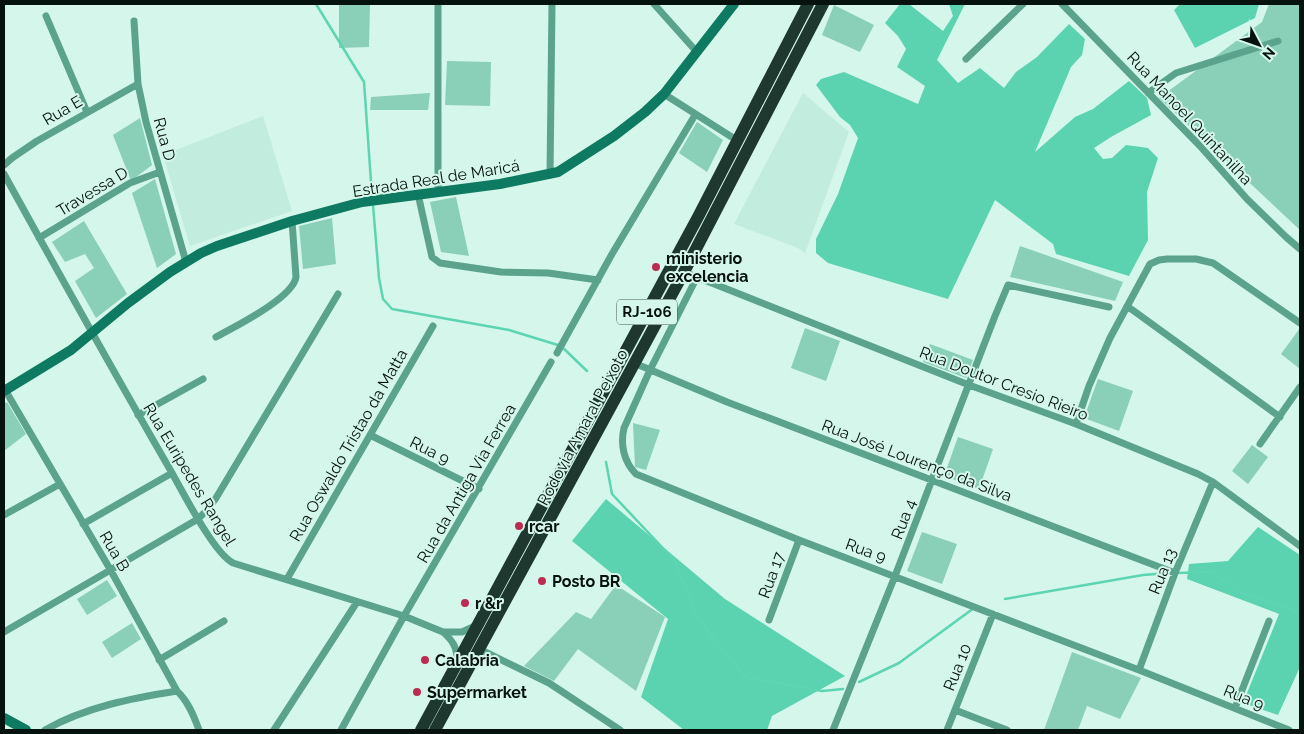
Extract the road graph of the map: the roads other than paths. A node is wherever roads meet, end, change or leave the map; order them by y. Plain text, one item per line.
1 (438, 4) edge
2 (552, 4) edge
3 (654, 4) edge
4 (734, 4) edge
5 (808, 4) edge
6 (823, 4) edge
7 (1023, 4) edge
8 (1062, 4) edge
9 (46, 16) dead end
10 (134, 21) dead end
11 (1278, 40) dead end
12 (696, 51) junction
13 (966, 59) dead end
14 (138, 84) junction
15 (664, 94) junction
16 (1148, 94) junction
17 (87, 112) junction
18 (695, 114) junction
19 (738, 141) junction
20 (4, 165) edge
21 (160, 172) junction
22 (4, 174) edge
23 (550, 175) junction
24 (438, 192) junction
25 (418, 194) junction
26 (292, 221) junction
27 (39, 238) junction
28 (1300, 249) edge
29 (186, 262) junction
30 (684, 272) junction
31 (697, 278) junction
32 (598, 280) junction
33 (338, 294) dead end
34 (1127, 306) junction
35 (1109, 307) dead end
36 (1300, 322) edge
37 (432, 326) dead end
38 (91, 334) junction
39 (216, 338) dead end
40 (557, 353) dead end
41 (551, 362) dead end
42 (634, 363) junction
43 (650, 370) junction
44 (203, 380) dead end
45 (969, 385) junction
46 (1300, 387) edge
47 (4, 389) edge
48 (138, 415) junction
49 (1280, 416) junction
50 (1076, 424) junction
51 (370, 435) junction
52 (1260, 444) dead end
53 (172, 473) junction
54 (932, 480) junction
55 (1213, 482) junction
56 (60, 484) junction
57 (478, 489) junction
58 (4, 516) edge
59 (198, 519) junction
60 (83, 524) junction
61 (799, 540) junction
62 (1300, 546) edge
63 (110, 569) junction
64 (1175, 573) junction
65 (896, 576) junction
66 (286, 579) junction
67 (357, 602) junction
68 (993, 614) junction
69 (404, 616) junction
70 (769, 620) dead end
71 (224, 621) dead end
72 (1269, 622) dead end
73 (477, 625) junction
74 (4, 632) edge
75 (443, 632) junction
76 (479, 649) junction
77 (159, 660) junction
78 (457, 664) junction
79 (1139, 670) junction
80 (177, 691) junction
81 (1235, 708) junction
82 (955, 710) junction
83 (4, 718) edge
84 (26, 730) edge
85 (45, 730) edge
86 (198, 730) edge
87 (274, 730) edge
88 (341, 730) edge
89 (421, 730) edge
90 (435, 730) edge
91 (620, 730) edge
92 (833, 730) edge
93 (947, 730) edge
94 (1007, 730) edge
95 (1289, 730) edge

1 - 24 street
2 - 23 street
3 - 12 street
4 - 12 main road, Estrada Real de Maricá
5 - 19 highway, Rodovia Amaral Peixoto / RJ-106
6 - 30 highway, Rodovia Amaral Peixoto / RJ-106
7 - 13 street
8 - 16 street, Rua Manoel Quintanilha
9 - 17 street
10 - 14 street, Rua D
11 - 16 street
12 - 15 main road, Estrada Real de Maricá
14 - 17 street, Rua E
14 - 21 street, Rua D
15 - 18 street
15 - 23 main road, Estrada Real de Maricá
16 - 28 street, Rua Manoel Quintanilha
17 - 20 street, Rua E
18 - 19 street
18 - 32 street
19 - 73 highway, Rodovia Amaral Peixoto / RJ-106
21 - 27 street, Travessa D
21 - 29 street, Rua D
22 - 27 street, Rua Euripedes Rangel
23 - 24 main road, Estrada Real de Maricá
24 - 25 main road, Estrada Real de Maricá
25 - 26 main road, Estrada Real de Maricá
25 - 32 street
26 - 29 main road, Estrada Real de Maricá
26 - 39 street
27 - 38 street, Rua Euripedes Rangel
29 - 38 main road, Estrada Real de Maricá
30 - 31 street, Rua Doutor Cresio Rieiro
30 - 42 highway, Rodovia Amaral Peixoto / RJ-106
31 - 43 street, Rua 9
31 - 45 street, Rua Doutor Cresio Rieiro
32 - 40 street
33 - 59 street
34 - 36 street
34 - 49 street
34 - 50 street
35 - 45 street, Rua 4
37 - 51 street, Rua Oswaldo Tristao da Matta
38 - 47 main road, Estrada Real de Maricá
38 - 48 street, Rua Euripedes Rangel
41 - 57 street, Rua da Antiga Via Ferrea
42 - 43 street, Rua José Lourenço da Silva
42 - 76 highway, Rodovia Amaral Peixoto / RJ-106
43 - 54 street, Rua José Lourenço da Silva
43 - 61 street, Rua 9
44 - 48 street
45 - 50 street, Rua Doutor Cresio Rieiro
45 - 54 street, Rua 4
46 - 49 street
47 - 56 street, Rua B
48 - 53 street, Rua Euripedes Rangel
49 - 52 street
50 - 55 street, Rua Doutor Cresio Rieiro
51 - 57 street, Rua 9
51 - 66 street, Rua Oswaldo Tristao da Matta
53 - 59 street, Rua Euripedes Rangel
53 - 60 street
54 - 64 street, Rua José Lourenço da Silva
54 - 65 street, Rua 4
55 - 62 street, Rua Doutor Cresio Rieiro
55 - 64 street, Rua 13
56 - 58 street
56 - 60 street, Rua B
57 - 69 street, Rua da Antiga Via Ferrea
59 - 63 street
59 - 66 street, Rua Euripedes Rangel
60 - 63 street, Rua B
61 - 65 street, Rua 9
61 - 70 street, Rua 17
63 - 74 street
63 - 77 street, Rua B
64 - 79 street, Rua 13
65 - 68 street, Rua 9
65 - 92 street, Rua 4
66 - 67 street, Rua Euripedes Rangel
67 - 69 street, Rua Euripedes Rangel
67 - 87 street
68 - 79 street, Rua 9
68 - 82 street, Rua 10
69 - 75 street, Rua Euripedes Rangel
69 - 88 street, Rua da Antiga Via Ferrea
71 - 77 street
72 - 81 street
73 - 75 street, Rua Euripedes Rangel
73 - 78 highway, Rodovia Amaral Peixoto / RJ-106
75 - 78 street
76 - 90 highway, Rodovia Amaral Peixoto / RJ-106
76 - 91 street
77 - 80 street, Rua B
78 - 89 highway, Rodovia Amaral Peixoto / RJ-106
79 - 81 street, Rua 9
80 - 85 street
80 - 86 street, Rua B
81 - 95 street, Rua 9
82 - 93 street, Rua 10
82 - 94 street
83 - 84 main road

